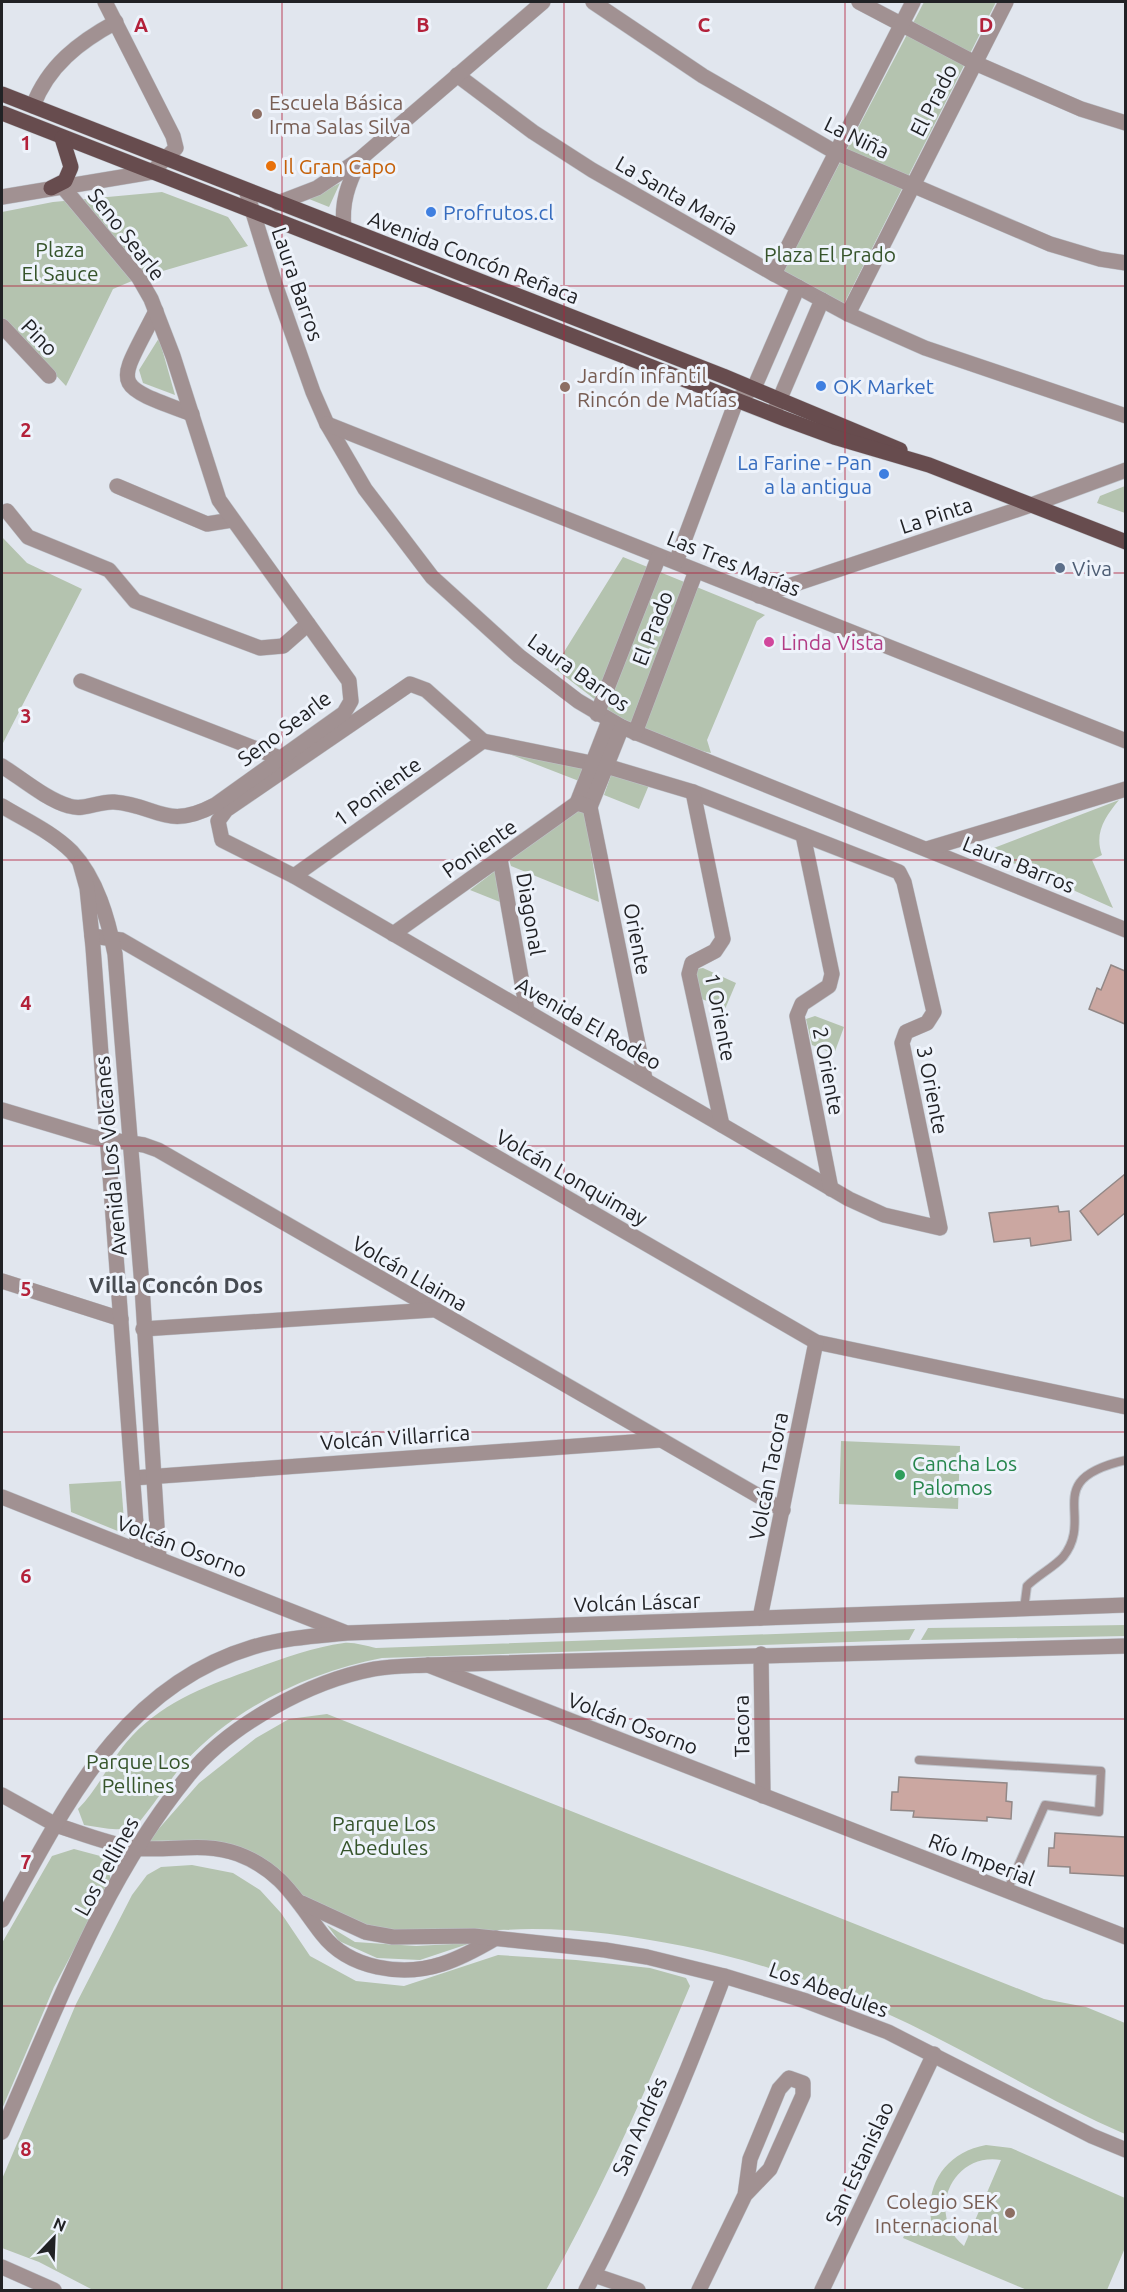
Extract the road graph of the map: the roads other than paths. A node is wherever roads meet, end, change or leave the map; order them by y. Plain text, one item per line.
1 (105, 2) edge
2 (543, 2) edge
3 (593, 2) edge
4 (860, 2) edge
5 (913, 2) edge
6 (1006, 2) edge
7 (116, 22) junction
8 (902, 24) junction
9 (975, 63) junction
10 (457, 75) junction
11 (2, 94) edge
12 (33, 106) junction
13 (2, 113) edge
14 (1125, 123) edge
15 (62, 138) junction
16 (835, 152) junction
17 (167, 159) junction
18 (360, 159) junction
19 (152, 172) junction
20 (56, 187) junction
21 (912, 187) junction
22 (246, 190) junction
23 (2, 197) edge
24 (278, 203) junction
25 (252, 209) junction
26 (344, 228) junction
27 (1125, 263) edge
28 (774, 274) junction
29 (798, 287) junction
30 (822, 300) junction
31 (156, 311) junction
32 (848, 314) junction
33 (2, 326) edge
34 (49, 376) dead end
35 (754, 388) junction
36 (737, 399) junction
37 (780, 399) junction
38 (192, 414) junction
39 (774, 414) junction
40 (1125, 416) edge
41 (327, 424) junction
42 (929, 465) junction
43 (1125, 470) edge
44 (117, 486) dead end
45 (1031, 505) junction
46 (7, 511) dead end
47 (232, 520) junction
48 (1125, 542) edge
49 (659, 556) junction
50 (676, 562) junction
51 (696, 571) junction
52 (759, 596) junction
53 (308, 624) junction
54 (81, 681) dead end
55 (616, 724) junction
56 (483, 741) junction
57 (1125, 741) edge
58 (280, 758) junction
59 (600, 765) junction
60 (2, 766) edge
61 (1125, 789) edge
62 (693, 792) junction
63 (584, 805) junction
64 (2, 806) edge
65 (804, 835) junction
66 (927, 849) junction
67 (500, 859) junction
68 (80, 863) junction
69 (294, 876) junction
70 (1125, 930) edge
71 (393, 934) junction
72 (92, 936) junction
73 (112, 938) junction
74 (527, 1011) junction
75 (645, 1079) junction
76 (2, 1110) edge
77 (722, 1125) junction
78 (109, 1140) junction
79 (130, 1143) junction
80 (831, 1189) junction
81 (940, 1228) joint
82 (2, 1281) edge
83 (432, 1310) junction
84 (122, 1319) junction
85 (143, 1329) junction
86 (816, 1342) junction
87 (1125, 1407) edge
88 (660, 1440) junction
89 (1125, 1460) edge
90 (153, 1476) junction
91 (132, 1478) junction
92 (2, 1497) edge
93 (783, 1510) junction
94 (138, 1551) junction
95 (159, 1559) junction
96 (1125, 1605) edge
97 (1024, 1609) junction
98 (760, 1618) junction
99 (347, 1633) junction
100 (1125, 1646) edge
101 (761, 1654) junction
102 (428, 1665) junction
103 (919, 1760) dead end
104 (2, 1795) edge
105 (763, 1796) junction
106 (823, 1820) joint
107 (56, 1825) junction
108 (135, 1848) junction
109 (1007, 1891) junction
110 (302, 1903) junction
111 (2, 1920) edge
112 (495, 1938) junction
113 (1125, 1938) edge
114 (724, 1976) junction
115 (934, 2054) junction
116 (2, 2132) edge
117 (1125, 2150) edge
118 (745, 2195) junction
119 (2, 2267) edge
120 (594, 2275) junction
121 (54, 2290) edge
122 (586, 2290) edge
123 (638, 2290) edge
124 (699, 2290) edge
125 (822, 2290) edge

1 - 7 street
2 - 10 street
3 - 16 street, La Niña
4 - 8 street
5 - 8 street
6 - 9 street, El Prado
7 - 12 street
7 - 17 street
8 - 9 street
8 - 16 street
9 - 14 street
9 - 21 street, El Prado
10 - 18 street
10 - 28 street, La Santa María
11 - 12 main road, Avenida Concón Reñaca
12 - 17 main road, Avenida Concón Reñaca
13 - 15 main road, Avenida Concón Reñaca
15 - 19 main road, Avenida Concón Reñaca
15 - 20 main road
16 - 21 street, La Niña
16 - 28 street
17 - 19 street
17 - 22 main road, Avenida Concón Reñaca
18 - 24 street
18 - 26 street
19 - 20 street
19 - 25 main road, Avenida Concón Reñaca
20 - 23 street
20 - 31 street, Seno Searle
21 - 27 street, La Niña
21 - 32 street, El Prado
22 - 24 main road, Avenida Concón Reñaca
22 - 25 street, Laura Barros
24 - 26 main road, Avenida Concón Reñaca
25 - 36 main road, Avenida Concón Reñaca
25 - 41 street, Laura Barros
26 - 35 main road, Avenida Concón Reñaca
28 - 29 street, La Santa María
29 - 30 street, La Santa María
29 - 35 street
30 - 32 street, La Santa María
30 - 37 street
31 - 38 street, Seno Searle
31 - 38 street, Seno Searle
32 - 40 street, La Santa María
33 - 34 street, Pino
35 - 36 street
35 - 37 main road, Avenida Concón Reñaca
36 - 39 main road, Avenida Concón Reñaca
36 - 50 street, El Prado
37 - 39 street
37 - 42 main road, Avenida Concón Reñaca
38 - 47 street, Seno Searle
39 - 42 main road, Avenida Concón Reñaca
41 - 49 street, Las Tres Marías
41 - 55 street, Laura Barros
42 - 45 main road, Avenida Concón Reñaca
43 - 45 street, La Pinta
44 - 47 street
45 - 48 main road, Avenida Concón Reñaca
45 - 52 street, La Pinta
46 - 53 street
47 - 53 street, Seno Searle
49 - 50 street, Las Tres Marías
49 - 55 street, El Prado
50 - 51 street, Las Tres Marías
51 - 52 street, Las Tres Marías
51 - 55 street, El Prado
52 - 57 street, Las Tres Marías
53 - 58 street, Seno Searle
54 - 58 street
55 - 59 street, El Prado
55 - 66 street, Laura Barros
56 - 59 street
56 - 69 street, 1 Poniente
56 - 69 street, Avenida El Rodeo
58 - 60 street, Seno Searle
59 - 62 street
59 - 63 street, El Prado
61 - 66 street
62 - 65 street
62 - 77 street, 1 Oriente
63 - 67 street, Poniente
63 - 75 street, Oriente
64 - 68 street, Avenida Los Volcanes
65 - 80 street, 2 Oriente
65 - 81 street, 3 Oriente
66 - 70 street, Laura Barros
67 - 71 street, Poniente
67 - 74 street, Diagonal
68 - 72 street, Avenida Los Volcanes
68 - 73 street, Avenida Los Volcanes
69 - 71 street, Avenida El Rodeo
71 - 74 street, Avenida El Rodeo
72 - 73 street, Volcán Lonquimay
72 - 78 street, Avenida Los Volcanes
73 - 79 street, Avenida Los Volcanes
73 - 86 street, Volcán Lonquimay
74 - 75 street, Avenida El Rodeo
75 - 77 street, Avenida El Rodeo
76 - 78 street, Volcán Llaima
77 - 80 street, Avenida El Rodeo
78 - 79 street, Volcán Llaima
78 - 84 street, Avenida Los Volcanes
79 - 83 street, Volcán Llaima
79 - 85 street, Avenida Los Volcanes
80 - 81 street, Avenida El Rodeo
82 - 84 street
83 - 85 street
83 - 88 street, Volcán Llaima
84 - 91 street, Avenida Los Volcanes
85 - 90 street, Avenida Los Volcanes
86 - 87 street, Volcán Lonquimay
86 - 93 street, Volcán Tacora
88 - 90 street, Volcán Villarrica
88 - 93 street, Volcán Llaima
89 - 97 lane
90 - 91 street, Volcán Villarrica
90 - 95 street, Avenida Los Volcanes
91 - 94 street, Avenida Los Volcanes
92 - 94 street, Volcán Osorno
93 - 98 street, Volcán Tacora
94 - 95 street, Volcán Osorno
95 - 99 street, Volcán Osorno
96 - 97 street, Volcán Láscar
97 - 98 street, Volcán Láscar
98 - 99 street, Volcán Láscar
99 - 107 street
100 - 101 street
101 - 102 street
101 - 105 street, Tacora
102 - 105 street, Volcán Osorno
102 - 108 street, Los Pellines
103 - 109 lane
104 - 107 street, Los Abedules
105 - 106 street, Volcán Osorno
106 - 109 street, Río Imperial
107 - 108 street, Los Abedules
107 - 111 street
108 - 110 street, Los Abedules
108 - 116 street, Los Pellines
109 - 113 street, Río Imperial
110 - 112 street, Los Abedules
110 - 112 street, Los Abedules
112 - 114 street, Los Abedules
114 - 115 street, Los Abedules
114 - 120 street, San Andrés
115 - 117 street, Los Abedules
115 - 125 street, San Estanislao
118 - 118 street
118 - 124 street
119 - 121 street
120 - 122 street, San Andrés
120 - 123 street

